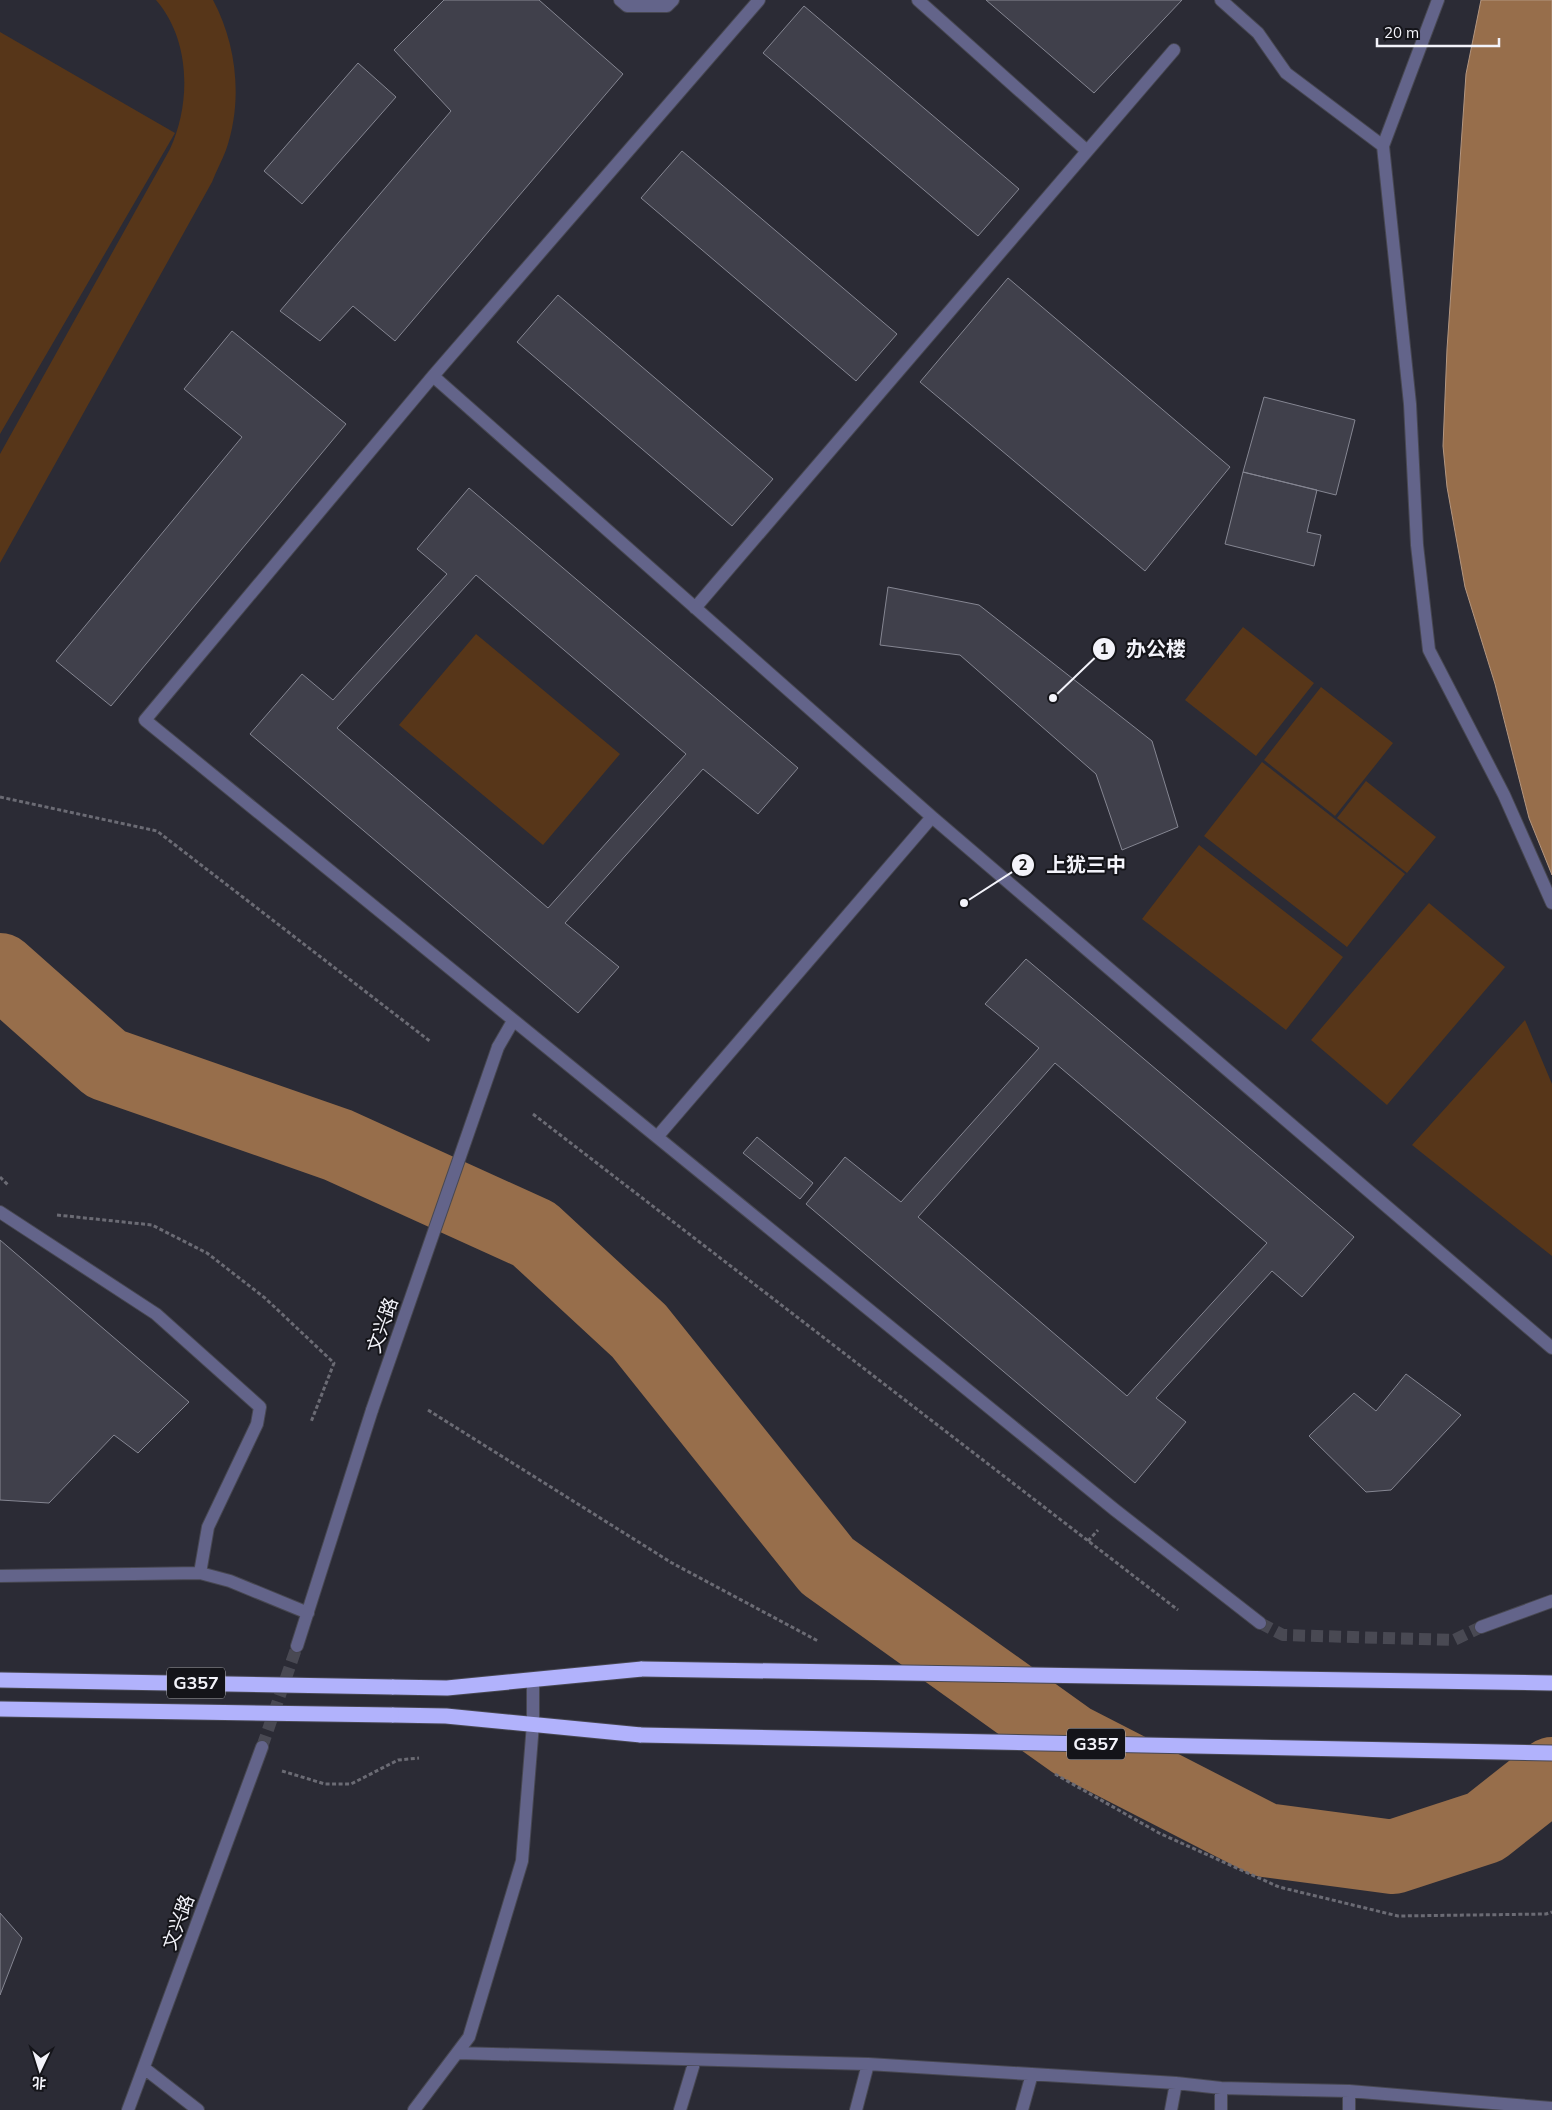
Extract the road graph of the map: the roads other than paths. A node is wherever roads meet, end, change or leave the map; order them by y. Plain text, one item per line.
1 (620, 0) edge
2 (673, 0) edge
3 (759, 0) edge
4 (918, 0) edge
5 (1221, 0) edge
6 (1438, 0) edge
7 (1174, 50) dead end
8 (1383, 146) junction
9 (1087, 151) junction
10 (432, 376) junction
11 (696, 608) junction
12 (932, 816) junction
13 (1552, 903) edge
14 (513, 1021) junction
15 (657, 1137) junction
16 (0, 1212) edge
17 (1552, 1348) edge
18 (200, 1573) junction
19 (0, 1576) edge
20 (1552, 1601) edge
21 (308, 1613) junction
22 (1260, 1623) tunnel mouth
23 (1482, 1627) tunnel mouth
24 (297, 1646) tunnel mouth
25 (533, 1679) junction
26 (0, 1680) edge
27 (1552, 1683) edge
28 (0, 1709) edge
29 (533, 1724) junction
30 (262, 1747) tunnel mouth
31 (1552, 1752) edge
32 (457, 2054) junction
33 (696, 2060) junction
34 (868, 2064) junction
35 (144, 2068) junction
36 (1032, 2074) junction
37 (1176, 2083) junction
38 (1221, 2088) junction
39 (1349, 2091) junction
40 (1552, 2108) edge
41 (128, 2110) edge
42 (198, 2110) edge
43 (414, 2110) edge
44 (680, 2110) edge
45 (856, 2110) edge
46 (1022, 2110) edge
47 (1170, 2110) edge
48 (1221, 2110) edge
49 (1349, 2110) edge

1 - 2 street
3 - 10 street
4 - 9 street
5 - 8 street
6 - 8 street
7 - 9 street
8 - 13 street
9 - 11 street
10 - 11 street
10 - 14 street
11 - 12 street
12 - 15 street
12 - 17 street
14 - 15 street
14 - 21 street, 文兴路, bridge
15 - 22 street
16 - 18 street
18 - 19 street
18 - 21 street
20 - 23 street
21 - 24 street, 文兴路
25 - 26 highway, G357, bridge
25 - 27 highway, G357, bridge
25 - 29 street
28 - 29 highway, G357, bridge
29 - 31 highway, G357, bridge
29 - 32 street
30 - 35 street, 文兴路
32 - 33 street
32 - 43 street
33 - 34 street
33 - 44 street
34 - 36 street
34 - 45 street
35 - 41 street, 文兴路
35 - 42 street
36 - 37 street
36 - 46 street
37 - 38 street
37 - 47 street
38 - 39 street
38 - 48 street
39 - 40 street
39 - 49 street

